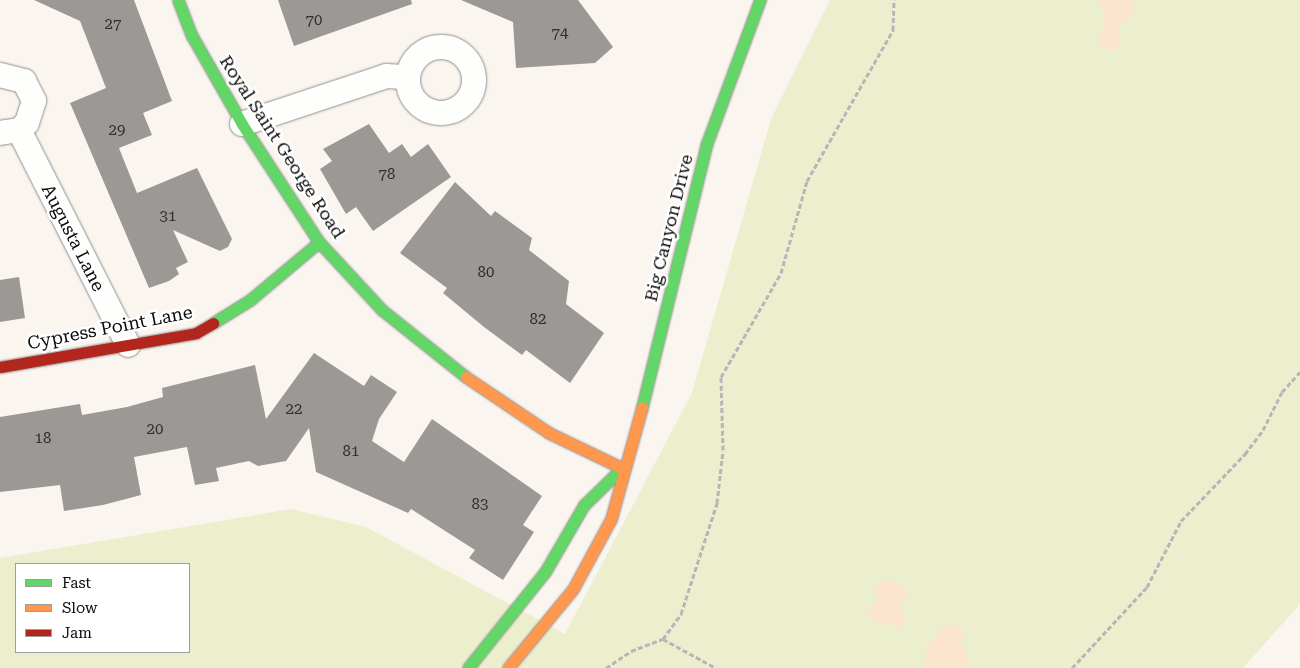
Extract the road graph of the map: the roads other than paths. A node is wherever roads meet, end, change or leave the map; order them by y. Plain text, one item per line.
1 (178, 0) edge
2 (760, 0) edge
3 (0, 75) edge
4 (408, 77) dead end
5 (242, 124) junction
6 (9, 131) edge
7 (319, 242) junction
8 (128, 346) junction
9 (0, 367) edge
10 (622, 468) junction
11 (468, 668) edge
12 (508, 668) edge

1 - 5 street, Royal Saint George Road
2 - 10 street, Big Canyon Drive
3 - 6 street, Augusta Lane
4 - 5 street
5 - 7 street, Royal Saint George Road
6 - 8 street, Augusta Lane
7 - 8 street, Cypress Point Lane
7 - 10 street, Royal Saint George Road
8 - 9 street, Cypress Point Lane
10 - 11 street, Big Canyon Drive
10 - 12 street, Big Canyon Drive

